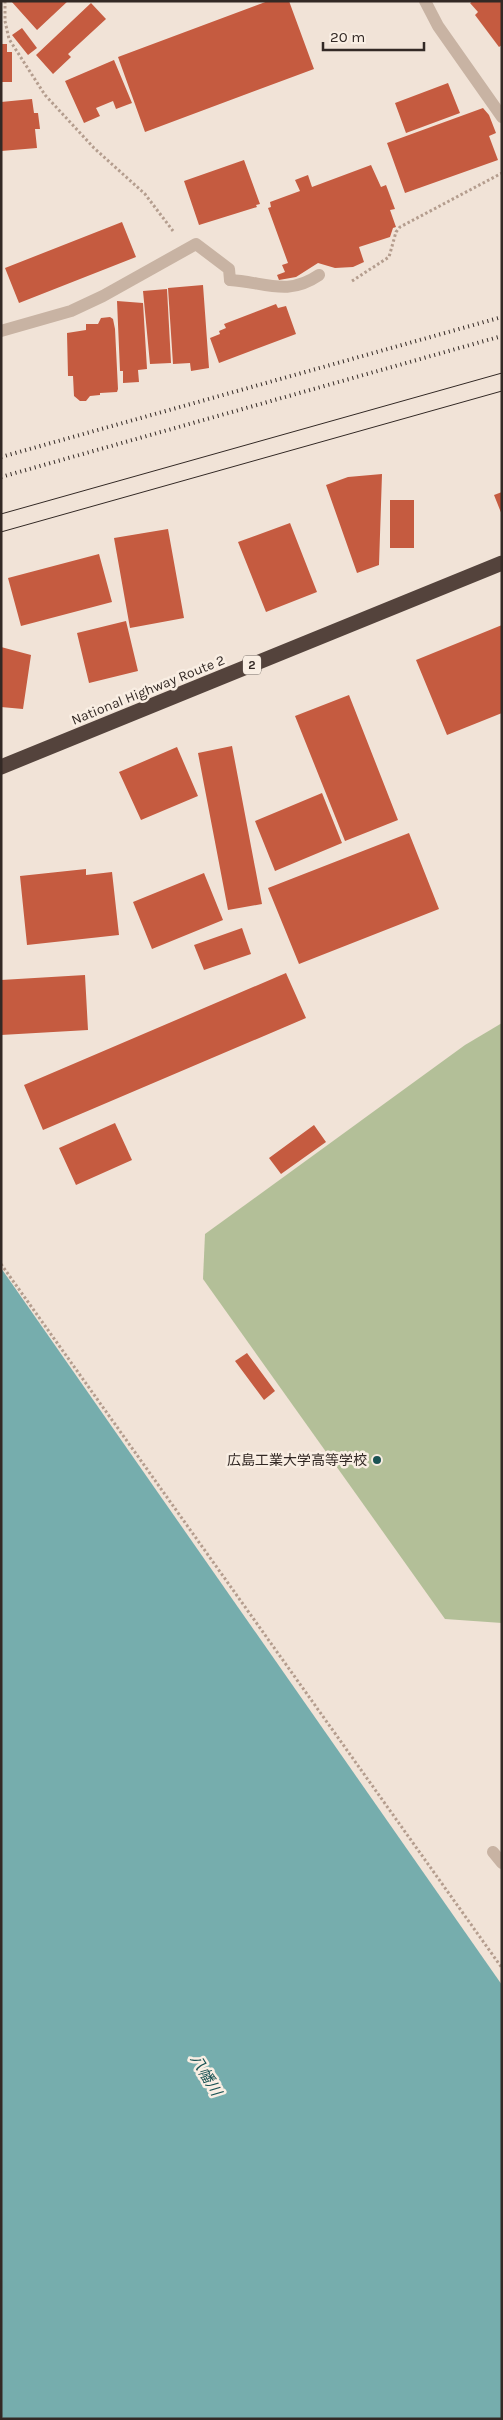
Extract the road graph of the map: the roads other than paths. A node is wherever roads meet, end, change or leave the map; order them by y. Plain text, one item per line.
1 (425, 1) edge
2 (502, 117) edge
3 (319, 275) dead end
4 (1, 332) edge
5 (502, 563) edge
6 (1, 768) edge
7 (494, 1852) dead end
8 (502, 1863) edge

1 - 2 street
3 - 4 street
5 - 6 highway, National Highway Route 2 / 2
7 - 8 street

